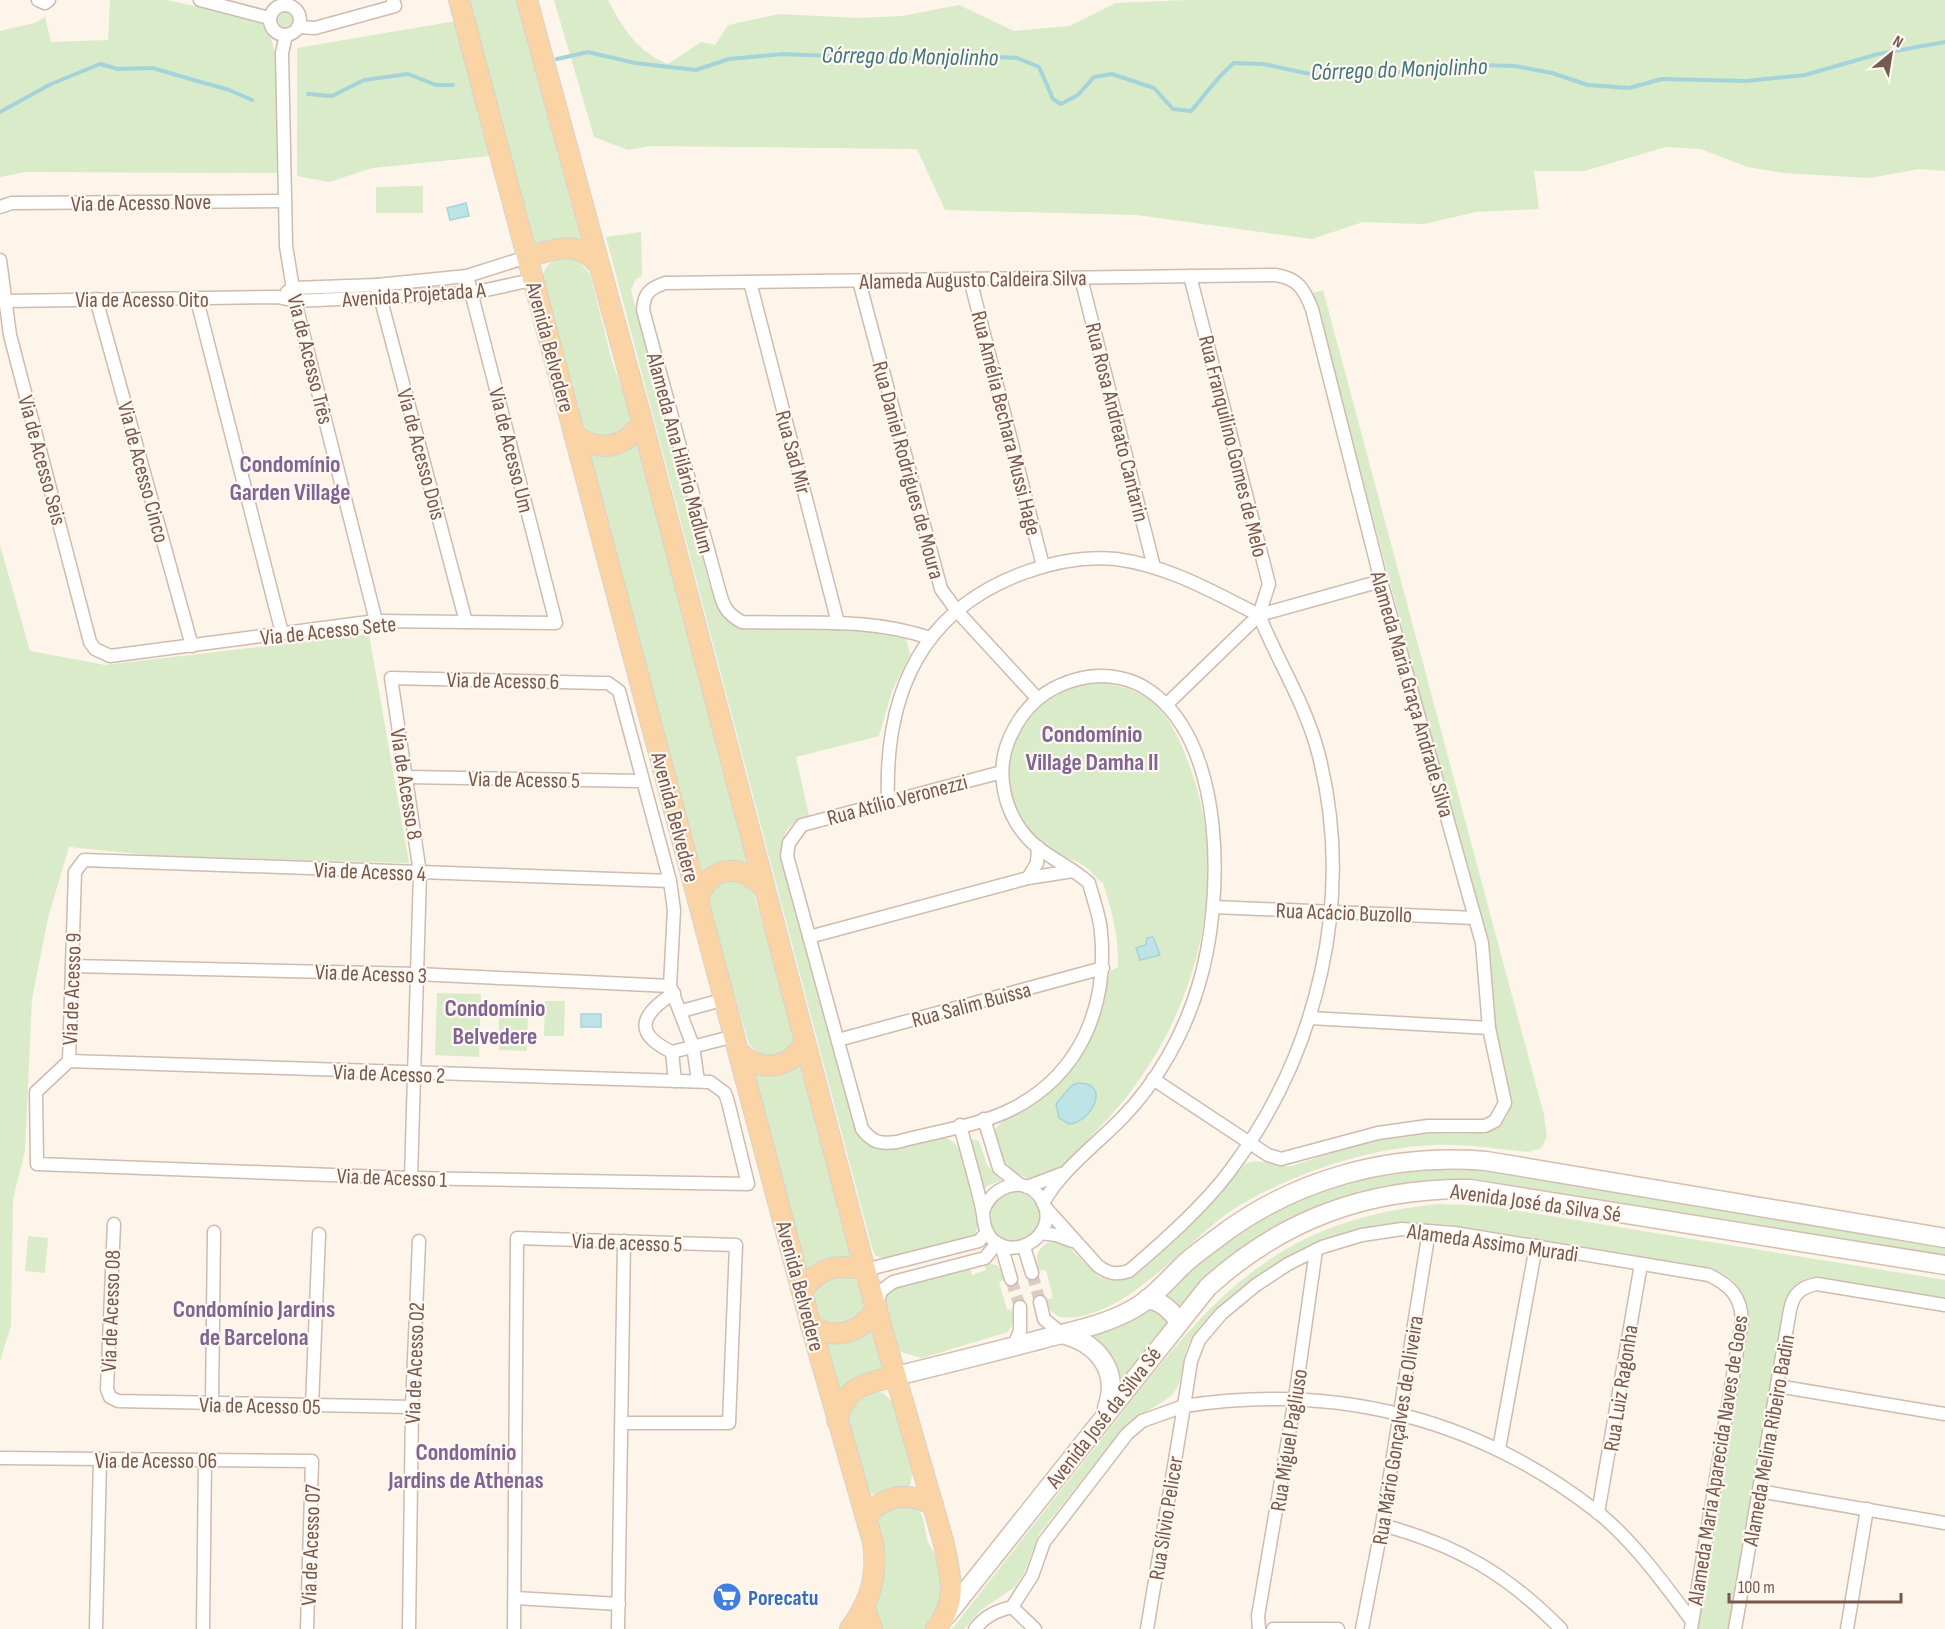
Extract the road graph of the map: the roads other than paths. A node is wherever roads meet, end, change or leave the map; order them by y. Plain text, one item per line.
1 (38, 0) edge
2 (49, 0) edge
3 (200, 0) edge
4 (459, 0) edge
5 (527, 0) edge
6 (394, 3) edge
7 (281, 6) edge
8 (299, 23) junction
9 (281, 34) junction
10 (284, 201) junction
11 (0, 207) edge
12 (527, 257) junction
13 (0, 260) edge
14 (597, 263) junction
15 (501, 265) junction
16 (467, 276) junction
17 (1190, 276) junction
18 (1081, 278) junction
19 (970, 279) junction
20 (532, 280) junction
21 (859, 281) junction
22 (1296, 281) joint
23 (750, 282) junction
24 (377, 285) junction
25 (507, 285) junction
26 (293, 288) junction
27 (650, 289) joint
28 (472, 293) junction
29 (278, 297) junction
30 (381, 298) junction
31 (96, 299) junction
32 (197, 300) junction
33 (6, 301) junction
34 (295, 301) junction
35 (642, 421) junction
36 (574, 434) junction
37 (1043, 566) junction
38 (1154, 567) junction
39 (1381, 581) junction
40 (957, 611) junction
41 (1259, 615) junction
42 (376, 621) junction
43 (466, 622) junction
44 (556, 623) joint
45 (838, 623) junction
46 (282, 633) junction
47 (930, 638) junction
48 (192, 646) junction
49 (102, 654) joint
50 (391, 678) joint
51 (1037, 698) junction
52 (1167, 704) junction
53 (1002, 772) junction
54 (406, 777) junction
55 (642, 781) junction
56 (888, 802) junction
57 (1038, 847) junction
58 (1073, 871) junction
59 (75, 872) joint
60 (420, 873) junction
61 (1028, 878) junction
62 (670, 881) junction
63 (764, 888) junction
64 (698, 900) junction
65 (1214, 907) junction
66 (1331, 912) junction
67 (1474, 918) junction
68 (809, 937) junction
69 (72, 966) junction
70 (1103, 968) junction
71 (417, 974) junction
72 (672, 989) junction
73 (725, 999) junction
74 (682, 1011) junction
75 (1310, 1018) junction
76 (1489, 1028) junction
77 (838, 1040) junction
78 (805, 1042) junction
79 (737, 1044) junction
80 (693, 1046) junction
81 (672, 1052) junction
82 (69, 1061) junction
83 (414, 1074) junction
84 (1153, 1079) junction
85 (675, 1081) junction
86 (704, 1082) junction
87 (984, 1119) junction
88 (960, 1125) junction
89 (1249, 1143) junction
90 (1078, 1160) junction
91 (37, 1164) joint
92 (411, 1178) junction
93 (1024, 1186) junction
94 (1044, 1205) junction
95 (983, 1212) junction
96 (114, 1224) dead end
97 (1429, 1231) junction
98 (214, 1232) dead end
99 (987, 1232) junction
100 (1041, 1233) junction
101 (319, 1234) dead end
102 (1945, 1238) edge
103 (419, 1241) dead end
104 (624, 1242) junction
105 (1076, 1243) junction
106 (999, 1244) junction
107 (1536, 1246) junction
108 (1024, 1247) junction
109 (1316, 1250) junction
110 (1641, 1264) junction
111 (1945, 1265) edge
112 (865, 1270) junction
113 (1032, 1273) tunnel mouth
114 (1011, 1279) tunnel mouth
115 (802, 1291) junction
116 (1734, 1292) joint
117 (1148, 1299) junction
118 (1945, 1305) edge
119 (877, 1307) junction
120 (1179, 1321) junction
121 (811, 1326) junction
122 (1062, 1334) junction
123 (1013, 1347) junction
124 (896, 1376) junction
125 (1777, 1386) junction
126 (110, 1397) joint
127 (1295, 1398) junction
128 (212, 1404) junction
129 (312, 1406) junction
130 (1184, 1406) junction
131 (412, 1407) junction
132 (1106, 1413) junction
133 (1400, 1413) junction
134 (1945, 1414) edge
135 (837, 1420) junction
136 (623, 1423) junction
137 (1499, 1449) junction
138 (0, 1458) edge
139 (100, 1460) junction
140 (205, 1461) junction
141 (312, 1461) joint
142 (1759, 1491) junction
143 (933, 1505) junction
144 (1867, 1509) junction
145 (1598, 1513) junction
146 (866, 1516) junction
147 (1945, 1522) edge
148 (1382, 1525) junction
149 (515, 1598) junction
150 (619, 1604) junction
151 (1012, 1607) junction
152 (865, 1608) junction
153 (941, 1622) edge
154 (1692, 1625) edge
155 (96, 1629) edge
156 (203, 1629) edge
157 (307, 1629) edge
158 (409, 1629) edge
159 (514, 1629) edge
160 (618, 1629) edge
161 (850, 1629) edge
162 (872, 1629) edge
163 (975, 1629) edge
164 (1035, 1629) edge
165 (1147, 1629) edge
166 (1259, 1629) edge
167 (1274, 1629) edge
168 (1338, 1629) edge
169 (1362, 1629) edge
170 (1561, 1629) edge
171 (1736, 1629) edge
172 (1846, 1629) edge

1 - 2 street
3 - 7 street
4 - 12 main road, Avenida Belvedere
5 - 14 main road
6 - 8 street
7 - 8 street
7 - 9 street, Via de Acesso Três
8 - 9 street
9 - 10 street, Via de Acesso Três
10 - 11 street, Via de Acesso Nove
10 - 26 street, Via de Acesso Três
12 - 14 main road
12 - 15 street, Avenida Projetada A
12 - 20 main road, Avenida Belvedere
13 - 33 street, Via de Acesso Seis
14 - 35 main road
15 - 16 street, Avenida Projetada A
15 - 25 street
16 - 24 street, Avenida Projetada A
16 - 28 street, Via de Acesso Um
17 - 18 street, Alameda Augusto Caldeira Silva
17 - 22 street, Alameda Augusto Caldeira Silva
17 - 41 street, Rua Franquilino Gomes de Melo
18 - 19 street, Alameda Augusto Caldeira Silva
18 - 38 street, Rua Rosa Andreato Cantarin
19 - 21 street, Alameda Augusto Caldeira Silva
19 - 37 street, Rua Amélia Bechara Mussi Hage
20 - 25 street, Avenida Projetada A
20 - 36 main road, Avenida Belvedere
21 - 23 street, Alameda Augusto Caldeira Silva
21 - 40 street, Rua Daniel Rodrigues de Moura
22 - 39 street, Alameda Maria Graça Andrade Silva
23 - 27 street, Alameda Augusto Caldeira Silva
23 - 45 street, Rua Sad Mir
24 - 26 street, Avenida Projetada A
24 - 30 street, Via de Acesso Dois
25 - 28 street, Avenida Projetada A
26 - 29 street, Via de Acesso Oito
26 - 34 street, Via de Acesso Três
27 - 45 street, Alameda Ana Hilário Madlum
28 - 30 street, Avenida Projetada A
28 - 44 street, Via de Acesso Um
29 - 32 street, Via de Acesso Oito
29 - 34 street, Via de Acesso Oito
30 - 34 street, Avenida Projetada A
30 - 43 street, Via de Acesso Dois
31 - 32 street, Via de Acesso Oito
31 - 33 street, Via de Acesso Oito
31 - 48 street, Via de Acesso Cinco
32 - 46 street
33 - 49 street, Via de Acesso Seis
34 - 42 street, Via de Acesso Três
35 - 36 main road
35 - 63 main road
36 - 64 main road, Avenida Belvedere
37 - 38 street
37 - 40 street
38 - 41 street
39 - 41 street
39 - 67 street, Alameda Maria Graça Andrade Silva
40 - 47 street
40 - 51 street, Rua Daniel Rodrigues de Moura
41 - 52 street
41 - 66 street
42 - 43 street, Via de Acesso Sete
42 - 46 street, Via de Acesso Sete
43 - 44 street, Via de Acesso Sete
45 - 47 street
46 - 48 street, Via de Acesso Sete
47 - 56 street
48 - 49 street, Via de Acesso Sete
50 - 54 street, Via de Acesso 8
50 - 55 street, Via de Acesso 6
51 - 52 street
51 - 53 street
52 - 65 street
53 - 56 street, Rua Atílio Veronezzi
53 - 57 street
54 - 55 street, Via de Acesso 5
54 - 60 street, Via de Acesso 8
55 - 62 street
56 - 68 street, Rua Atílio Veronezzi
57 - 58 street
57 - 61 street
58 - 61 street
58 - 70 street
59 - 60 street, Via de Acesso 4
59 - 69 street, Via de Acesso 9
60 - 62 street, Via de Acesso 4
60 - 71 street, Via de Acesso 8
61 - 68 street
62 - 72 street
63 - 64 main road
63 - 78 main road
64 - 73 main road, Avenida Belvedere
65 - 66 street, Rua Acácio Buzollo
65 - 84 street
66 - 67 street, Rua Acácio Buzollo
66 - 75 street
67 - 76 street, Alameda Maria Graça Andrade Silva
68 - 77 street
69 - 71 street, Via de Acesso 3
69 - 82 street, Via de Acesso 9
70 - 77 street, Rua Salim Buissa
70 - 87 street
71 - 72 street, Via de Acesso 3
71 - 83 street, Via de Acesso 8
72 - 74 street
72 - 81 street
73 - 74 street
73 - 79 main road, Avenida Belvedere
74 - 80 street
75 - 76 street
75 - 89 street
76 - 89 street, Alameda Maria Graça Andrade Silva
77 - 88 street
78 - 79 main road
78 - 112 main road
79 - 80 street
79 - 115 main road, Avenida Belvedere
80 - 81 street
80 - 86 street
81 - 85 street
82 - 83 street, Via de Acesso 2
82 - 91 street, Via de Acesso 9
83 - 85 street, Via de Acesso 2
83 - 92 street, Via de Acesso 8
84 - 89 street
84 - 90 street
85 - 86 street, Via de Acesso 2
86 - 92 street, Via de Acesso 1
87 - 88 street
87 - 93 street
88 - 95 street
89 - 105 street
90 - 93 street
90 - 94 street
91 - 92 street, Via de Acesso 1
93 - 94 street
93 - 95 street
94 - 100 street
94 - 105 street
95 - 99 street
96 - 126 street, Via de Acesso 08
97 - 107 street, Alameda Assimo Muradi
97 - 109 street, Alameda Assimo Muradi
97 - 133 street, Rua Mário Gonçalves de Oliveira
98 - 128 street
99 - 106 street
99 - 112 street
100 - 105 street
100 - 108 street
101 - 129 street
102 - 117 main road, Avenida José da Silva Sé
103 - 131 street, Via de Acesso 02
104 - 136 street
104 - 136 street, Via de acesso 5
104 - 149 street, Via de acesso 5
106 - 108 street
106 - 114 street
106 - 119 street
107 - 110 street, Alameda Assimo Muradi
107 - 137 street
108 - 113 street
109 - 127 street, Rua Miguel Pagliuso
109 - 130 street, Alameda Assimo Muradi
110 - 116 street, Alameda Assimo Muradi
110 - 145 street, Rua Luiz Ragonha
111 - 120 main road, Avenida José da Silva Sé
112 - 115 main road
112 - 119 main road
115 - 121 main road, Avenida Belvedere
116 - 154 street, Alameda Maria Aparecida Naves de Goes
117 - 120 main road
117 - 122 main road, Avenida José da Silva Sé
118 - 125 street, Alameda Melina Ribeiro Badin
119 - 121 main road
119 - 124 main road
120 - 132 main road, Avenida José da Silva Sé
121 - 135 main road, Avenida Belvedere
122 - 123 main road, Avenida José da Silva Sé
122 - 123 street
122 - 132 main road
123 - 124 main road, Avenida José da Silva Sé
124 - 135 main road
124 - 143 main road
125 - 134 street
125 - 142 street, Alameda Melina Ribeiro Badin
126 - 128 street, Via de Acesso 05
127 - 130 street
127 - 133 street
127 - 166 street, Rua Miguel Pagliuso
128 - 129 street, Via de Acesso 05
129 - 131 street, Via de Acesso 05
130 - 151 street
130 - 165 street, Rua Sílvio Pelicer
131 - 158 street, Via de Acesso 02
132 - 153 main road, Avenida José da Silva Sé
133 - 137 street
133 - 148 street, Rua Mário Gonçalves de Oliveira
135 - 146 main road, Avenida Belvedere
136 - 150 street
137 - 145 street
138 - 139 street, Via de Acesso 06
139 - 140 street, Via de Acesso 06
139 - 155 street
140 - 141 street, Via de Acesso 06
140 - 156 street
141 - 157 street, Via de Acesso 07
142 - 144 street
142 - 171 street, Alameda Melina Ribeiro Badin
143 - 146 main road
143 - 153 main road
144 - 147 street
144 - 172 street
145 - 154 street
146 - 152 main road, Avenida Belvedere
148 - 169 street, Rua Mário Gonçalves de Oliveira
148 - 170 street
149 - 150 street
149 - 159 street
150 - 160 street
151 - 163 street
151 - 164 street
152 - 161 main road, Avenida Belvedere
152 - 162 main road
167 - 168 street

